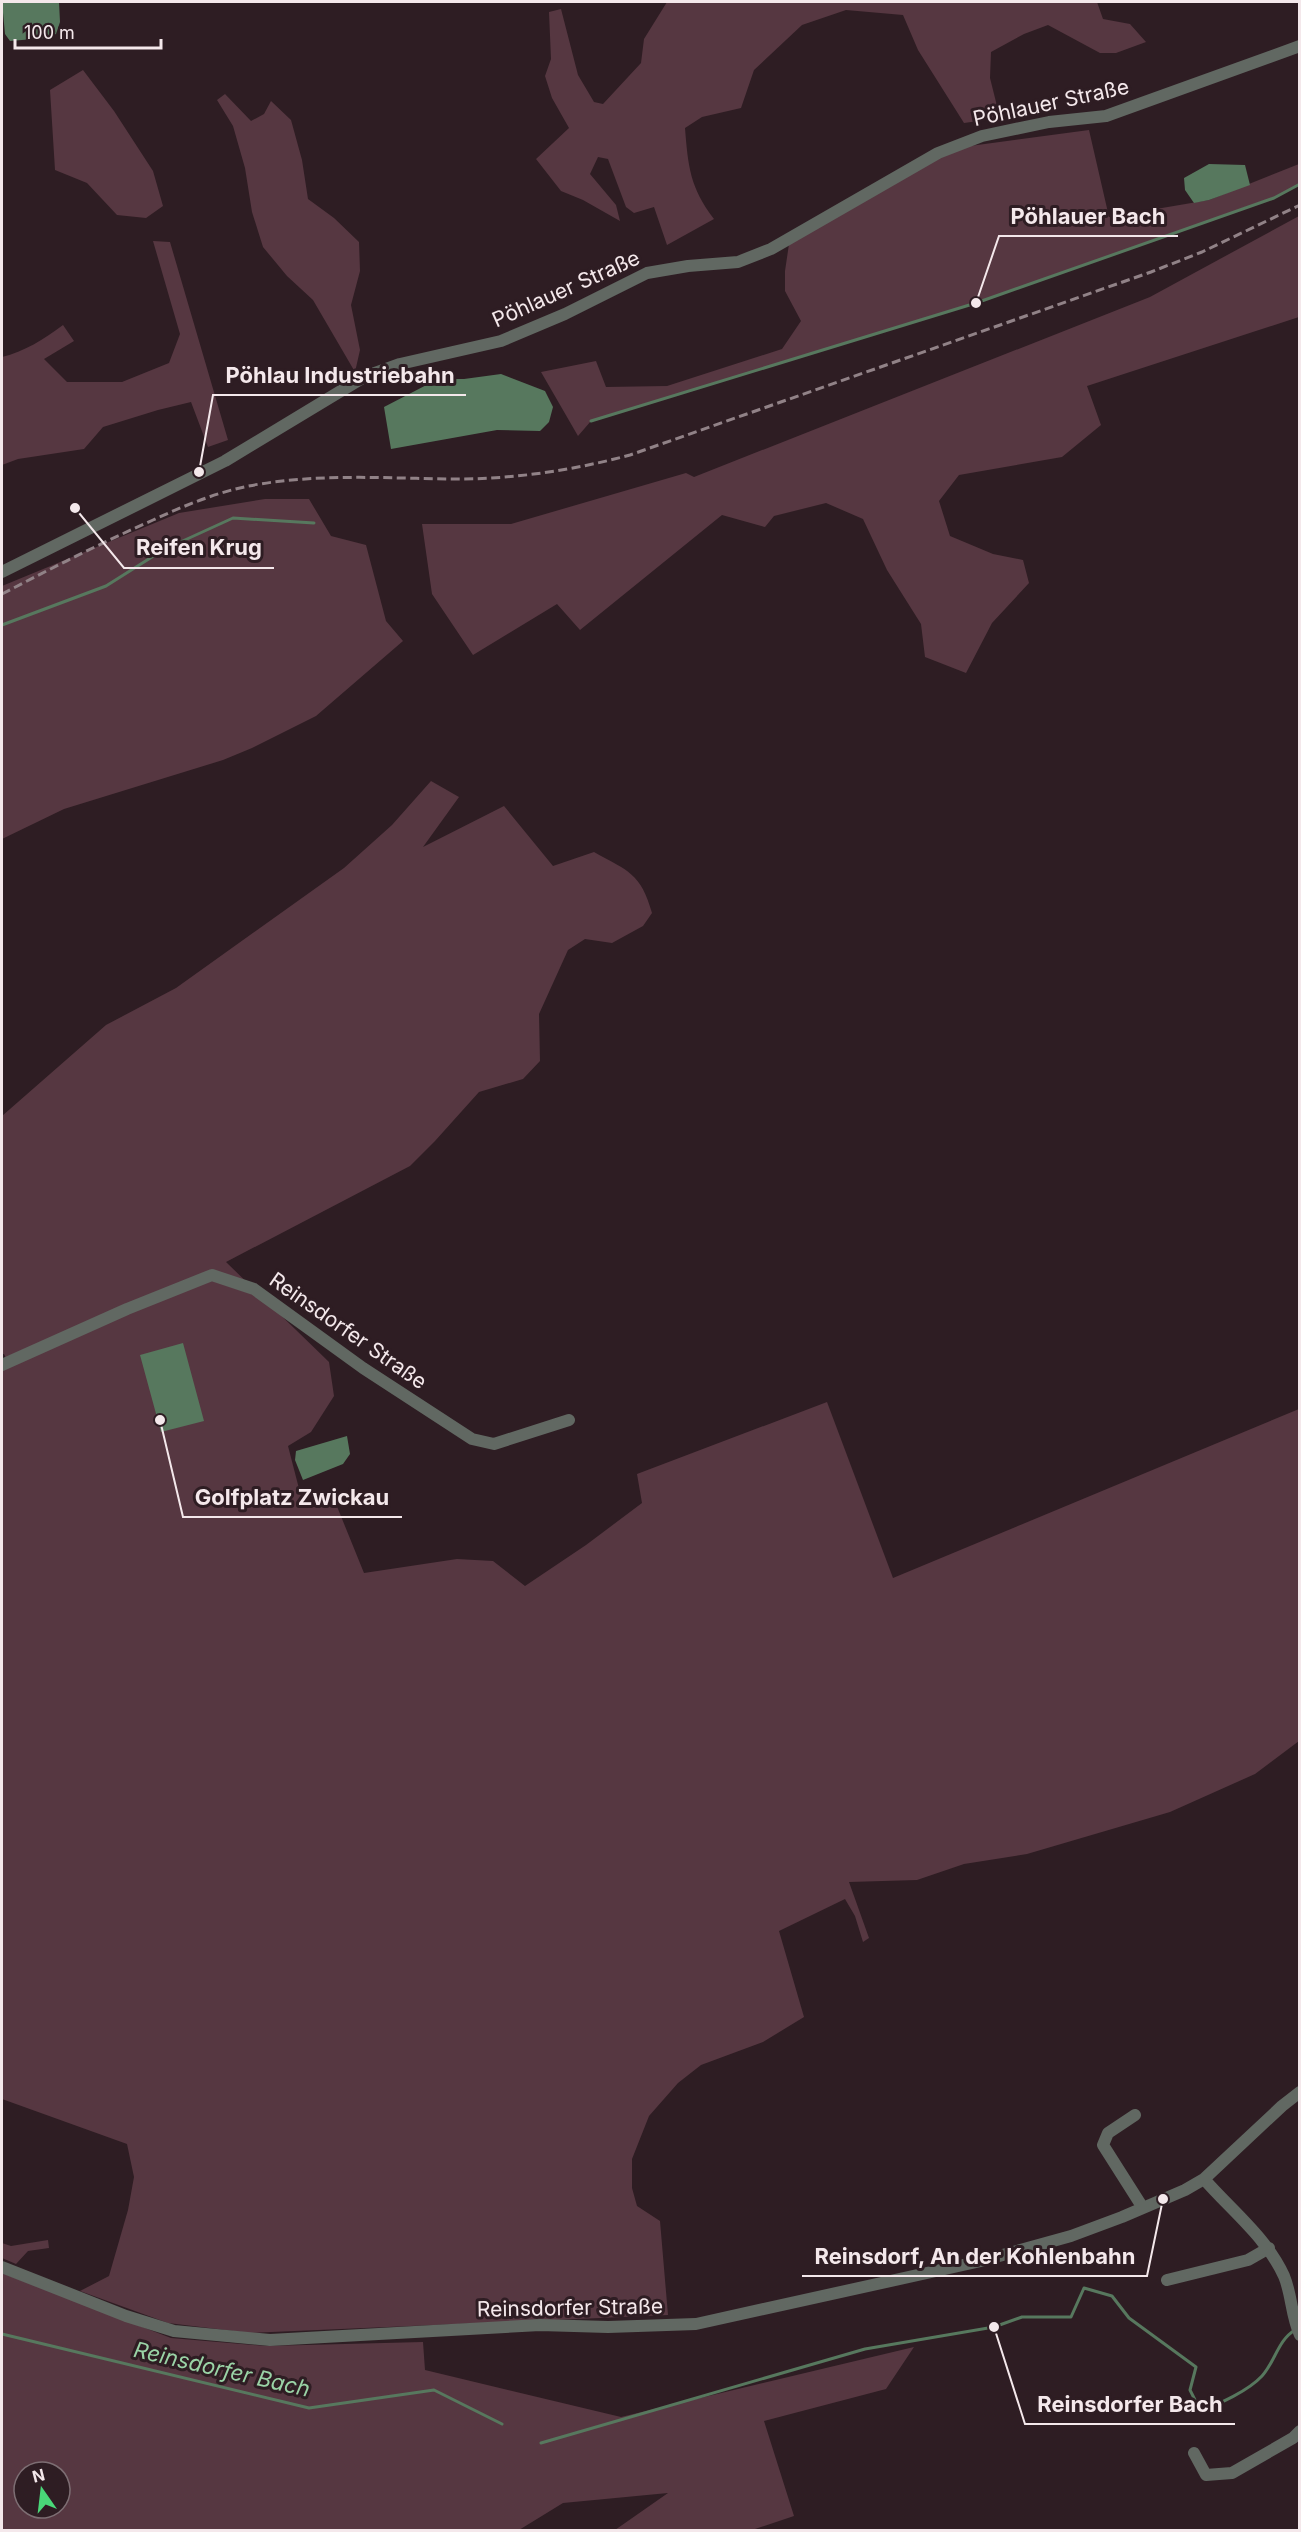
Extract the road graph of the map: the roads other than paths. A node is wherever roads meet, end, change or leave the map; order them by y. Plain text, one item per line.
1 (1299, 46) edge
2 (2, 572) edge
3 (2, 1365) edge
4 (569, 1420) dead end
5 (1299, 2092) edge
6 (1135, 2115) dead end
7 (1204, 2179) junction
8 (1140, 2209) junction
9 (1269, 2248) junction
10 (2, 2267) edge
11 (1167, 2280) dead end
12 (1297, 2330) edge
13 (1299, 2431) edge
14 (1194, 2453) dead end

1 - 2 street, Pöhlauer Straße
3 - 4 street, Reinsdorfer Straße
5 - 7 street, Reinsdorfer Straße
6 - 8 street
7 - 8 street, Reinsdorfer Straße
7 - 9 street
8 - 10 street, Reinsdorfer Straße
9 - 11 street
9 - 12 street
13 - 14 street

